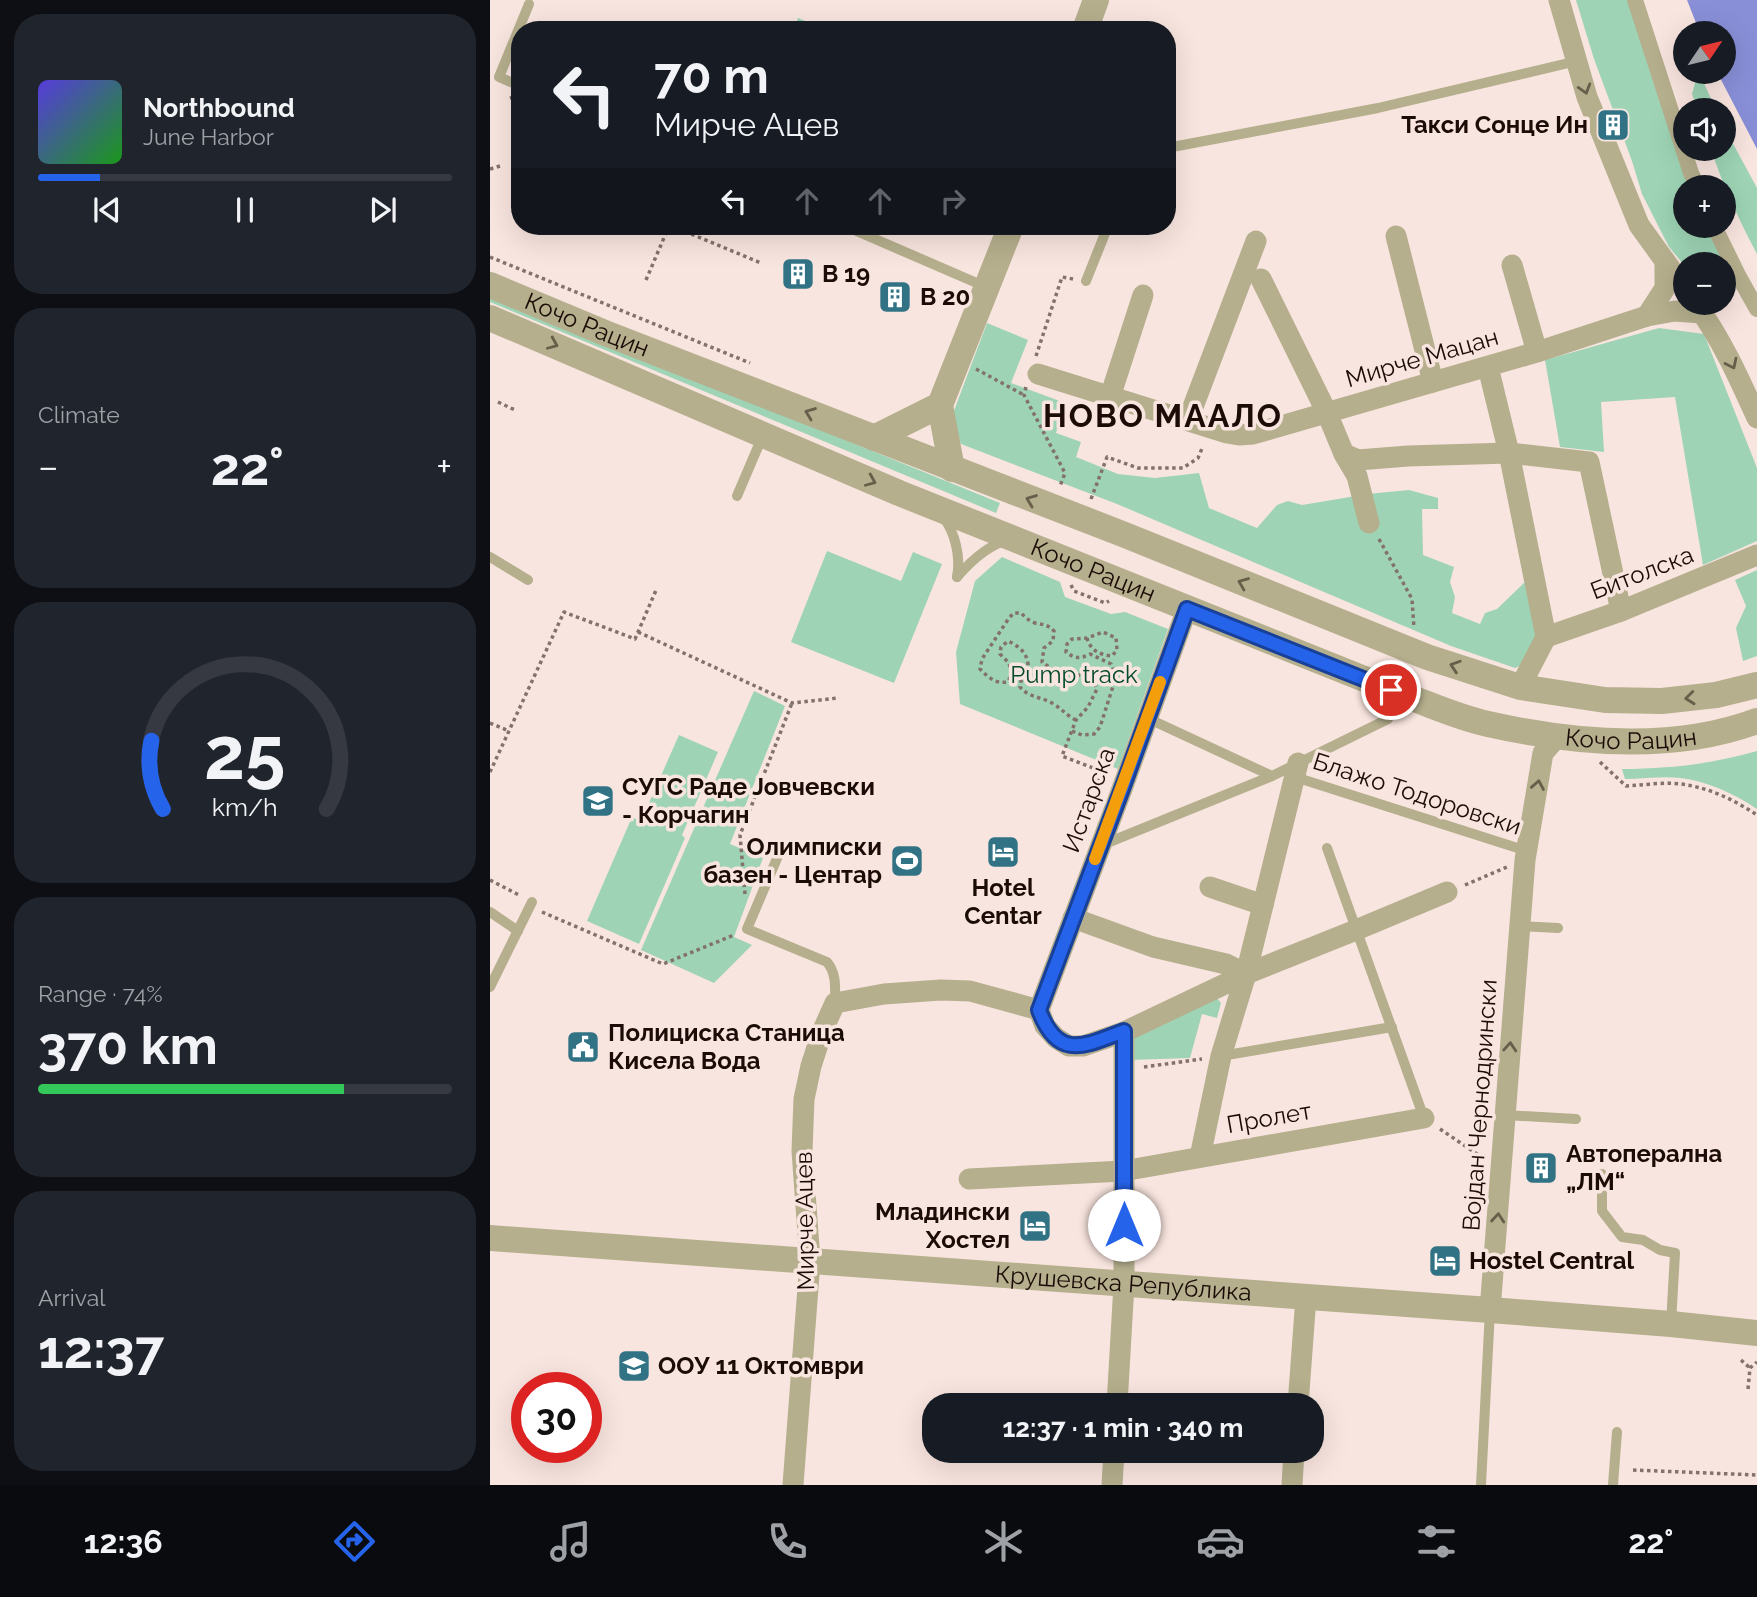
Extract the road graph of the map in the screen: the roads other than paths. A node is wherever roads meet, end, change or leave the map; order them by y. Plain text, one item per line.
1 (1096, 0) edge
2 (1559, 0) edge
3 (1635, 0) edge
4 (529, 4) dead end
5 (522, 21) edge
6 (1088, 21) edge
7 (511, 48) edge
8 (1577, 61) junction
9 (511, 83) edge
10 (1176, 146) edge
11 (1692, 175) edge
12 (866, 235) edge
13 (1007, 235) edge
14 (1104, 235) edge
15 (1396, 236) dead end
16 (1720, 238) edge
17 (1256, 241) dead end
18 (1665, 261) junction
19 (1512, 265) dead end
20 (1673, 272) edge
21 (1261, 279) dead end
22 (1086, 281) dead end
23 (490, 285) edge
24 (986, 287) junction
25 (1143, 295) dead end
26 (1757, 309) edge
27 (1673, 311) edge
28 (1704, 315) edge
29 (1647, 316) junction
30 (490, 318) edge
31 (1537, 352) junction
32 (1488, 367) junction
33 (1038, 374) dead end
34 (1433, 382) junction
35 (1110, 397) junction
36 (940, 405) junction
37 (1327, 413) junction
38 (1757, 418) edge
39 (1188, 420) junction
40 (763, 435) junction
41 (874, 438) junction
42 (1509, 453) junction
43 (1344, 454) junction
44 (952, 469) junction
45 (737, 496) dead end
46 (935, 507) junction
47 (1368, 523) road end
48 (1012, 539) junction
49 (1757, 555) edge
50 (490, 557) edge
51 (528, 580) dead end
52 (1187, 609) junction
53 (1621, 611) junction
54 (1546, 637) junction
55 (1757, 685) edge
56 (1520, 687) junction
57 (1147, 718) junction
58 (1388, 719) dead end
59 (1752, 725) edge
60 (1558, 736) junction
61 (1297, 770) junction
62 (1272, 776) junction
63 (1101, 845) junction
64 (1327, 848) dead end
65 (1526, 855) junction
66 (778, 856) dead end
67 (1210, 887) dead end
68 (1447, 892) road end
69 (531, 904) road end
70 (1263, 905) junction
71 (490, 912) edge
72 (1073, 918) junction
73 (1519, 926) junction
74 (1558, 928) dead end
75 (1356, 930) junction
76 (518, 931) junction
77 (1246, 974) junction
78 (490, 987) edge
79 (835, 1003) junction
80 (1039, 1010) junction
81 (1392, 1027) junction
82 (1124, 1031) junction
83 (1221, 1056) junction
84 (1504, 1115) junction
85 (1424, 1118) joint
86 (1576, 1119) dead end
87 (1200, 1157) junction
88 (1124, 1171) junction
89 (1602, 1174) dead end
90 (969, 1179) dead end
91 (490, 1238) edge
92 (810, 1261) junction
93 (1124, 1284) junction
94 (1306, 1297) junction
95 (1490, 1310) junction
96 (1671, 1324) junction
97 (1757, 1332) edge
98 (1117, 1393) edge
99 (1299, 1393) edge
100 (1617, 1432) dead end
101 (1113, 1463) edge
102 (1293, 1463) edge
103 (793, 1485) edge
104 (1112, 1485) edge
105 (1292, 1485) edge
106 (1481, 1485) edge
107 (1614, 1485) edge

1 - 6 street
2 - 8 street
3 - 11 street
4 - 5 lane
7 - 9 lane
8 - 10 lane
8 -> 18 street
12 - 24 lane
13 - 24 street
14 - 22 lane
15 - 34 street
16 - 26 street
17 - 39 street
18 - 20 street
18 - 29 street
19 - 31 street
21 - 37 street
41 -> 23 street, Кочо Рацин
24 - 36 street
25 - 35 street
27 - 29 street, Мирче Мацан
28 -> 38 street
29 - 31 street, Мирче Мацан
30 -> 40 street, Кочо Рацин
31 - 32 street, Мирче Мацан
32 - 34 street, Мирче Мацан
32 - 42 street
33 - 35 street, Мирче Мацан
34 - 37 street, Мирче Мацан
35 - 39 street, Мирче Мацан
36 - 41 street
36 - 44 street
37 - 39 street, Мирче Мацан
37 - 43 street
40 - 45 lane
40 -> 46 street, Кочо Рацин
41 - 44 street, Кочо Рацин
42 - 43 street
42 - 53 street
42 - 54 street
43 - 47 street
56 -> 44 street, Кочо Рацин
46 - 48 street, Кочо Рацин
46 - 48 lane
48 - 52 street, Кочо Рацин
49 - 53 street, Битолска
50 - 51 lane
52 - 57 street, Истарска
52 - 60 street, Кочо Рацин
53 - 54 street, Битолска
54 - 56 street
55 -> 56 street, Кочо Рацин
57 - 62 lane
57 - 63 street, Истарска
58 - 61 lane
59 - 60 street, Кочо Рацин
65 -> 60 street, Војдан Чернодрински
61 - 62 lane
61 - 65 lane, Блажо Тодоровски
61 - 70 street
62 - 63 lane
63 - 72 street, Истарска
64 - 75 lane
65 - 73 street, Војдан Чернодрински
66 - 79 lane, Мирче Ацев
67 - 70 street
68 - 75 street
69 - 76 lane
70 - 77 street
71 - 76 lane
72 - 77 street
72 - 80 street, Истарска
73 - 74 lane
84 -> 73 street, Војдан Чернодрински
75 - 77 street
75 - 81 lane
76 - 78 lane
77 - 82 street
77 - 83 street
79 - 80 street
79 - 92 street, Мирче Ацев
80 - 82 street
81 - 83 lane
81 - 85 lane
82 - 88 street
83 - 87 street
84 - 86 lane
95 -> 84 street, Војдан Чернодрински
85 - 87 street, Пролет
87 - 88 street, Пролет
88 - 90 street, Пролет
88 - 93 street
89 - 96 lane
91 - 92 street, Крушевска Република
92 - 93 street, Крушевска Република
92 - 103 street, Мирче Ацев
93 - 94 street, Крушевска Република
93 - 98 street
94 - 95 street, Крушевска Република
94 - 99 street
95 - 96 street, Крушевска Република
95 - 106 lane, Војдан Чернодрински
96 - 97 street, Крушевска Република
100 - 107 lane
101 - 104 street
102 - 105 street

